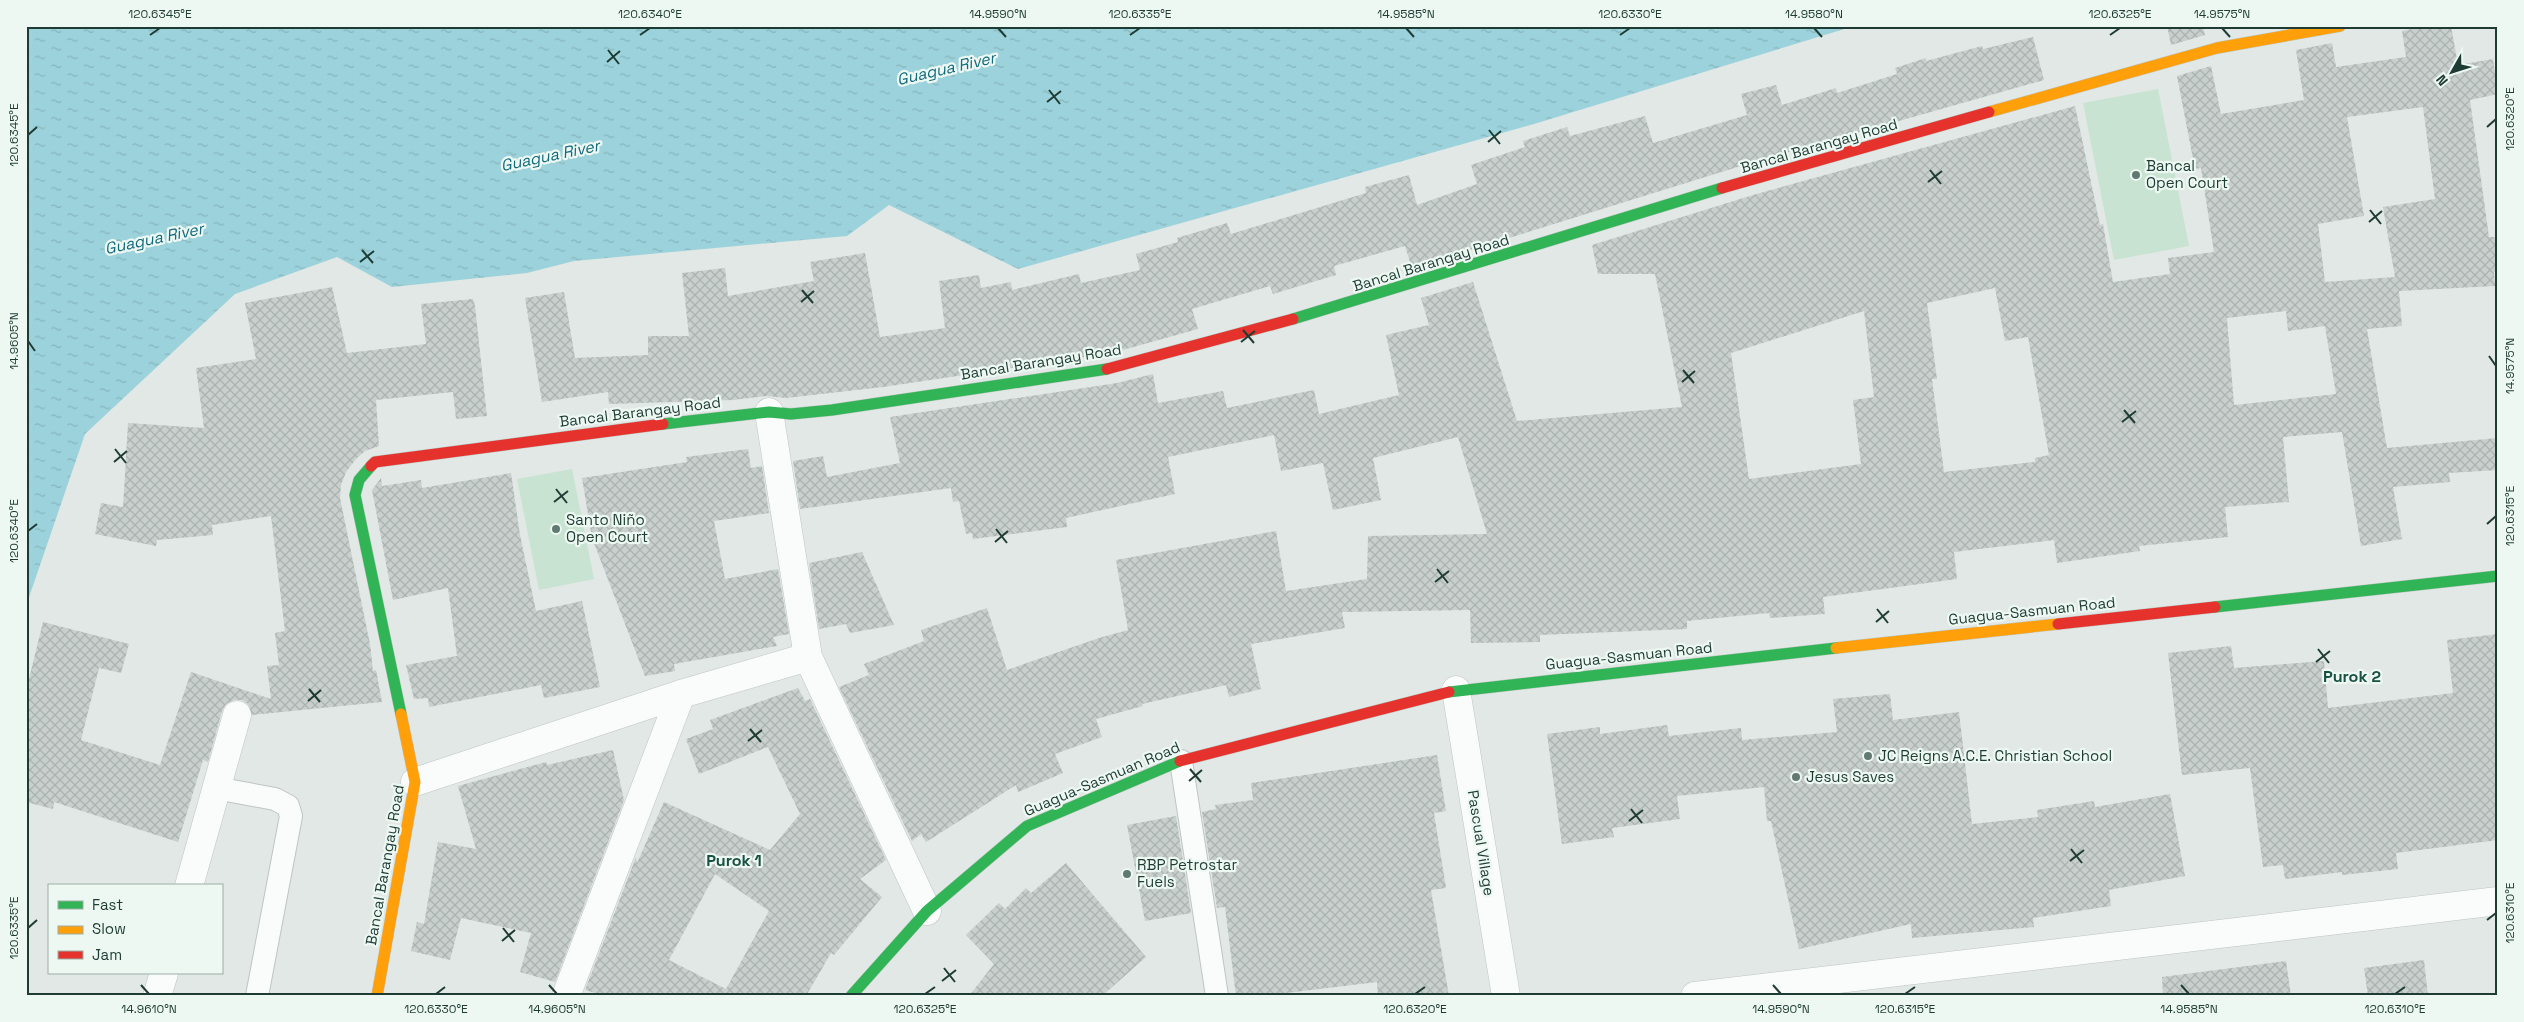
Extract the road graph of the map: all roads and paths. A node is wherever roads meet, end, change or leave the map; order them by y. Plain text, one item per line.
1 (2340, 26) edge
2 (769, 412) junction
3 (2498, 576) edge
4 (808, 656) junction
5 (1456, 690) junction
6 (681, 694) junction
7 (237, 715) dead end
8 (1181, 761) junction
9 (415, 782) junction
10 (216, 788) junction
11 (190, 884) edge
12 (2498, 901) edge
13 (927, 911) junction
14 (164, 974) edge
15 (157, 996) edge
16 (257, 996) edge
17 (377, 996) edge
18 (566, 996) edge
19 (851, 996) edge
20 (1217, 996) edge
21 (1506, 996) edge
22 (1695, 996) edge

1 - 2 street, Bancal Barangay Road
2 - 4 street
2 - 9 street, Bancal Barangay Road
3 - 5 street, Guagua-Sasmuan Road
4 - 6 street
4 - 13 street
5 - 8 street, Guagua-Sasmuan Road
5 - 21 street, Pascual Village
6 - 9 street
6 - 18 street
7 - 10 street
8 - 13 street, Guagua-Sasmuan Road
8 - 20 lane
9 - 17 street, Bancal Barangay Road
10 - 11 street
10 - 16 lane
12 - 22 street
13 - 19 street, Guagua-Sasmuan Road
14 - 15 street

